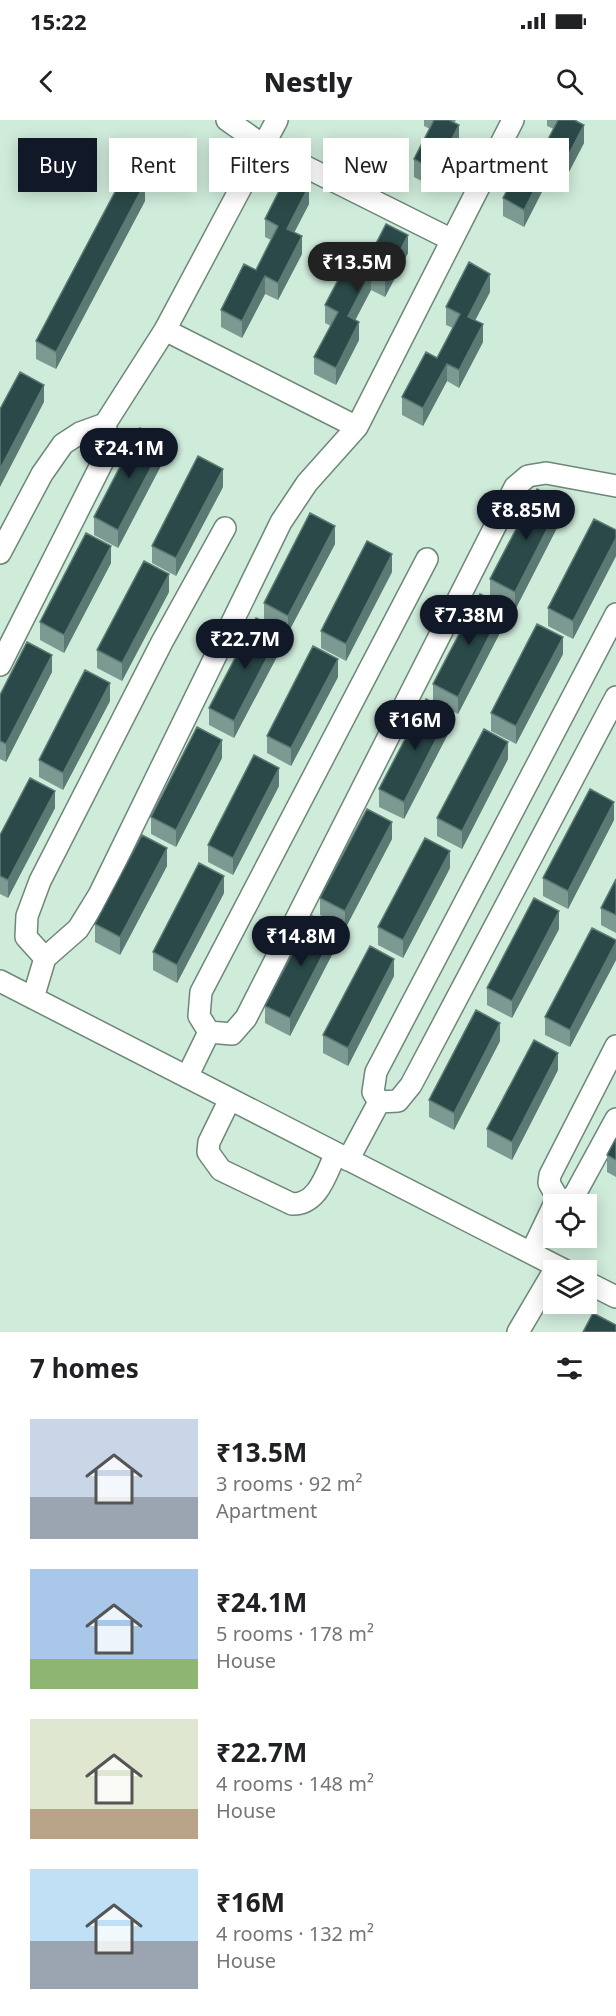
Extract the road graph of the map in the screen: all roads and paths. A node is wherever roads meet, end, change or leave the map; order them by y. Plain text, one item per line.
1 (227, 120) edge
2 (277, 120) edge
3 (513, 120) edge
4 (253, 138) edge
5 (268, 138) edge
6 (311, 170) edge
7 (239, 192) edge
8 (452, 240) junction
9 (165, 330) junction
10 (105, 424) junction
11 (357, 427) junction
12 (616, 486) edge
13 (225, 528) dead end
14 (0, 553) edge
15 (427, 559) dead end
16 (616, 614) edge
17 (0, 665) edge
18 (616, 697) edge
19 (45, 958) junction
20 (0, 981) edge
21 (33, 998) junction
22 (209, 1032) junction
23 (616, 1046) edge
24 (187, 1077) junction
25 (230, 1099) junction
26 (379, 1102) junction
27 (616, 1119) edge
28 (342, 1156) junction
29 (552, 1194) edge
30 (575, 1194) edge
31 (543, 1228) edge
32 (531, 1253) junction
33 (543, 1260) edge
34 (597, 1288) edge
35 (543, 1292) edge
36 (616, 1297) edge
37 (518, 1332) edge

1 - 4 street
2 - 5 street
3 - 8 street
6 - 8 street
7 - 9 street
8 - 11 street
9 - 10 street
9 - 11 street
10 - 14 street
10 - 17 street
11 - 19 street
12 - 22 street
13 - 19 street
15 - 22 street
16 - 26 street
18 - 26 street
19 - 21 street
20 - 21 street
21 - 24 street
22 - 24 street
23 - 29 street
24 - 25 street
25 - 28 street
25 - 28 street
26 - 28 street
27 - 30 street
28 - 32 street
31 - 32 street
32 - 33 street
34 - 36 street
35 - 37 street

